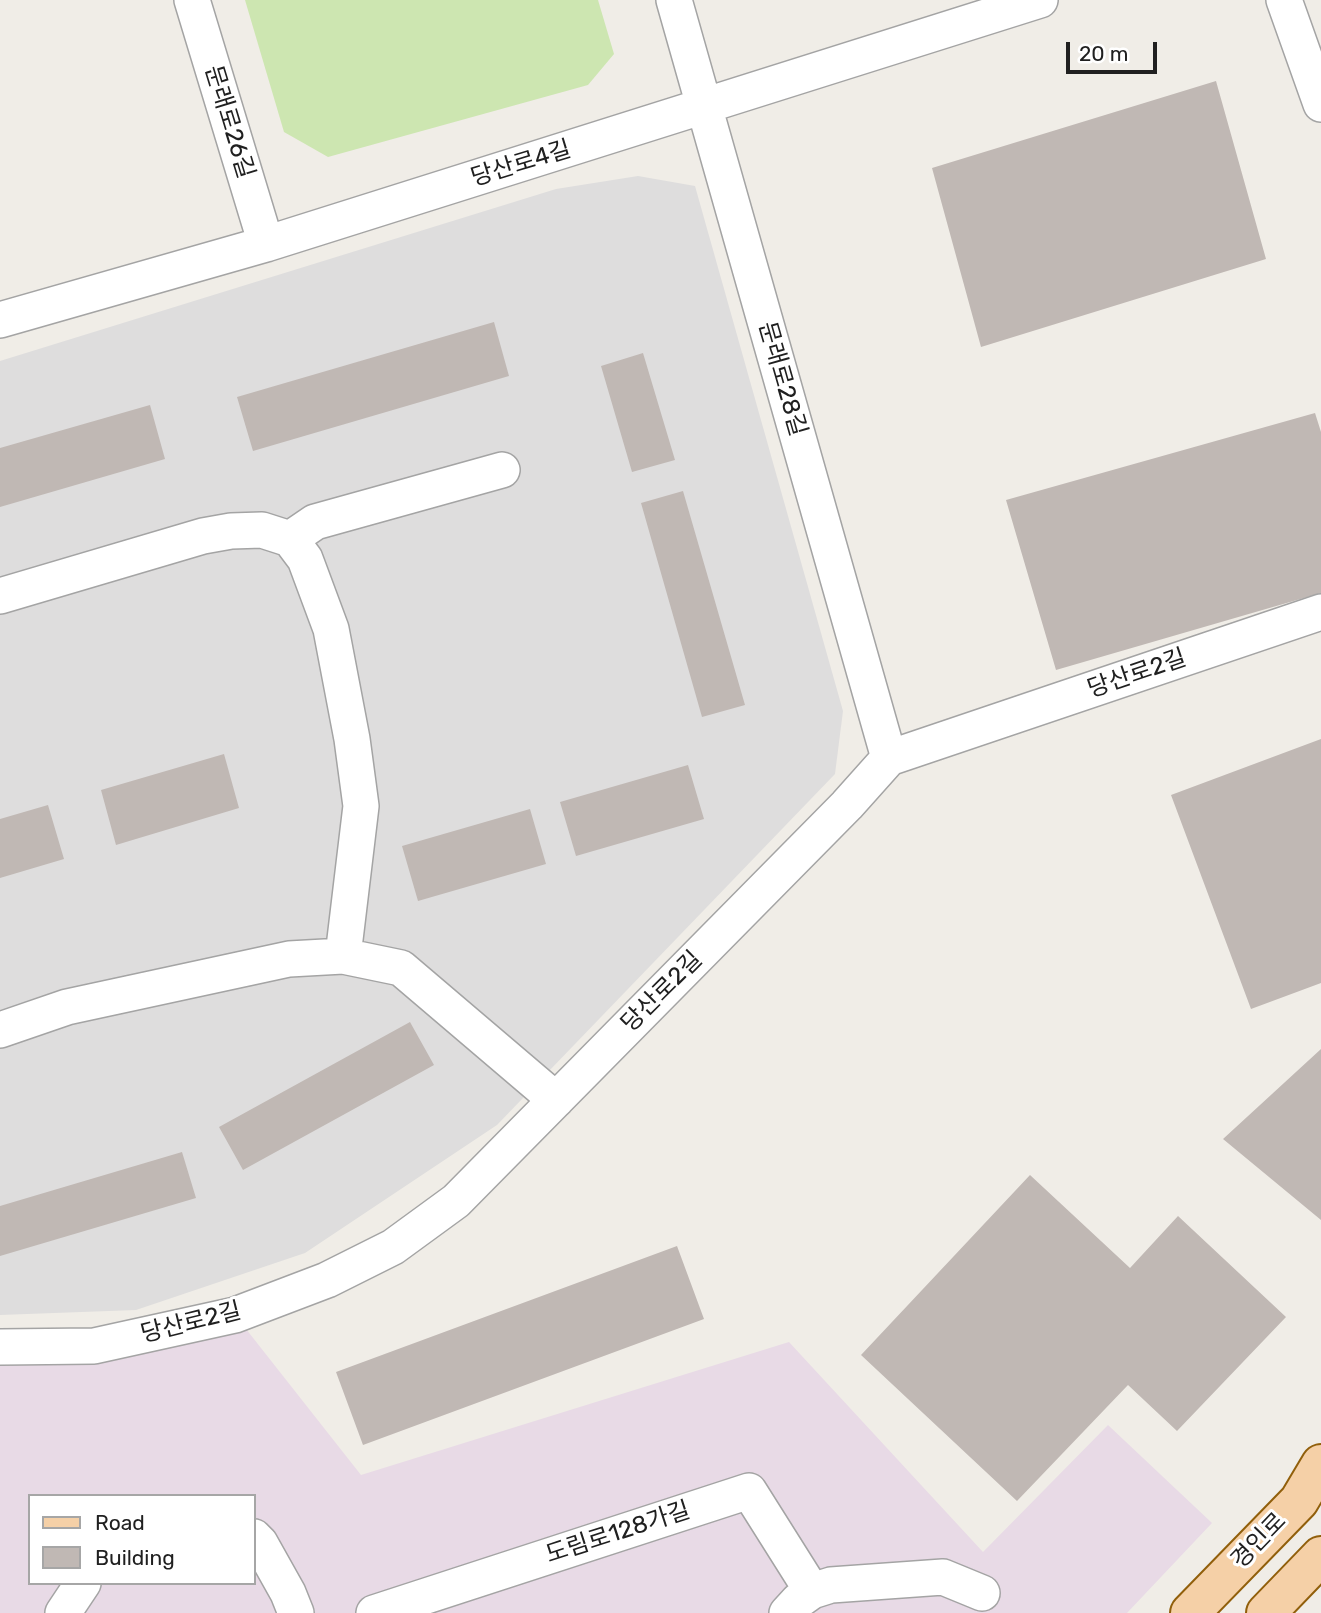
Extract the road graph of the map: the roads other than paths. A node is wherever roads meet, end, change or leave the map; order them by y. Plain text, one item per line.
1 (192, 0) edge
2 (674, 0) edge
3 (1040, 0) edge
4 (1284, 0) edge
5 (1321, 104) edge
6 (705, 106) junction
7 (266, 244) junction
8 (0, 320) edge
9 (502, 470) dead end
10 (290, 539) junction
11 (0, 596) edge
12 (1321, 612) edge
13 (888, 758) junction
14 (343, 956) junction
15 (0, 1030) edge
16 (556, 1100) junction
17 (0, 1347) edge
18 (1321, 1464) edge
19 (1310, 1490) edge
20 (256, 1539) edge
21 (1321, 1556) edge
22 (82, 1585) edge
23 (982, 1593) dead end
24 (800, 1602) edge
25 (63, 1613) edge
26 (296, 1613) edge
27 (374, 1613) edge
28 (1191, 1613) edge
29 (1266, 1613) edge

1 - 7 street, 문래로26길
2 - 6 street, 문래로28길
3 - 6 street, 당산로4길
4 - 5 street
6 - 7 street, 당산로4길
6 - 13 street, 문래로28길
7 - 8 street, 당산로4길
9 - 10 street
10 - 11 street
10 - 14 street
12 - 13 street, 당산로2길
13 - 16 street, 당산로2길
14 - 15 street
14 - 16 street
16 - 17 street, 당산로2길
18 - 19 main road, 경인로
19 - 28 main road, 경인로
20 - 26 street
21 - 29 main road
22 - 25 street
23 - 24 street, 도림로128가길
24 - 27 street, 도림로128가길

